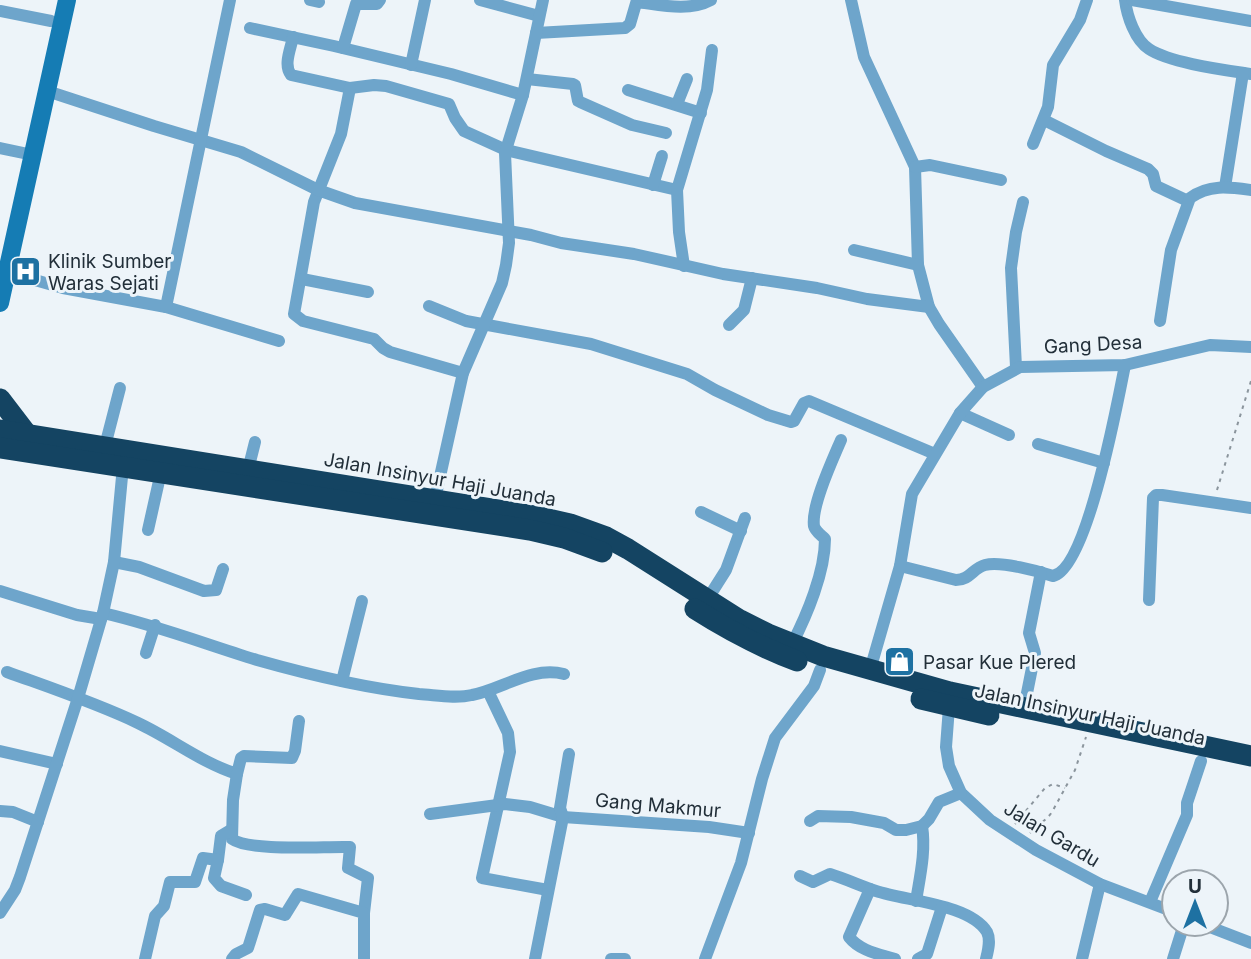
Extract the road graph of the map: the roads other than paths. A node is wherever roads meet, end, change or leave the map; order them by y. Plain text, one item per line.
1 (55, 0) edge
2 (67, 0) edge
3 (230, 0) edge
4 (380, 0) edge
5 (425, 0) edge
6 (480, 0) edge
7 (543, 0) edge
8 (711, 0) edge
9 (851, 0) edge
10 (1087, 0) edge
11 (1125, 0) edge
12 (1132, 0) edge
13 (637, 1) edge
14 (0, 11) edge
15 (539, 16) junction
16 (1251, 21) edge
17 (56, 22) junction
18 (250, 28) dead end
19 (536, 33) junction
20 (293, 37) junction
21 (343, 48) junction
22 (712, 50) dead end
23 (411, 65) junction
24 (1247, 73) edge
25 (527, 79) junction
26 (687, 79) dead end
27 (350, 88) junction
28 (628, 90) dead end
29 (47, 91) junction
30 (523, 95) junction
31 (677, 104) junction
32 (701, 113) junction
33 (1044, 120) junction
34 (666, 133) dead end
35 (200, 140) junction
36 (1033, 144) dead end
37 (0, 148) edge
38 (506, 150) junction
39 (27, 154) junction
40 (662, 156) dead end
41 (915, 167) junction
42 (1001, 180) dead end
43 (653, 186) junction
44 (1225, 187) junction
45 (318, 190) junction
46 (677, 190) junction
47 (1251, 190) edge
48 (1188, 201) junction
49 (1023, 202) dead end
50 (509, 232) junction
51 (0, 248) edge
52 (854, 250) dead end
53 (918, 265) junction
54 (684, 266) junction
55 (3, 271) edge
56 (752, 278) junction
57 (302, 279) junction
58 (368, 292) dead end
59 (0, 303) edge
60 (429, 306) dead end
61 (166, 307) junction
62 (929, 307) junction
63 (1160, 321) dead end
64 (484, 324) junction
65 (729, 325) dead end
66 (278, 341) dead end
67 (1251, 347) edge
68 (1125, 365) junction
69 (1016, 367) junction
70 (463, 373) junction
71 (983, 387) junction
72 (120, 388) dead end
73 (0, 399) edge
74 (960, 413) junction
75 (0, 430) edge
76 (26, 433) junction
77 (1009, 435) dead end
78 (841, 440) dead end
79 (256, 442) dead end
80 (1038, 444) dead end
81 (105, 446) junction
82 (4, 450) edge
83 (935, 454) junction
84 (1104, 463) junction
85 (123, 466) junction
86 (248, 470) junction
87 (161, 472) junction
88 (435, 499) junction
89 (1251, 508) edge
90 (701, 512) dead end
91 (148, 530) dead end
92 (602, 544) junction
93 (625, 555) junction
94 (114, 562) junction
95 (900, 566) junction
96 (223, 569) dead end
97 (1041, 572) junction
98 (0, 591) edge
99 (707, 600) junction
100 (1149, 600) dead end
101 (362, 601) dead end
102 (76, 615) junction
103 (102, 616) junction
104 (155, 625) junction
105 (95, 636) junction
106 (792, 644) junction
107 (146, 653) dead end
108 (820, 670) junction
109 (870, 670) junction
110 (7, 672) dead end
111 (564, 674) dead end
112 (342, 681) junction
113 (486, 692) junction
114 (78, 698) junction
115 (949, 707) junction
116 (1024, 708) junction
117 (299, 721) dead end
118 (1177, 749) junction
119 (0, 751) edge
120 (569, 754) dead end
121 (1251, 756) edge
122 (1201, 761) junction
123 (57, 764) junction
124 (1251, 771) edge
125 (237, 774) junction
126 (961, 793) junction
127 (497, 805) junction
128 (0, 811) edge
129 (430, 814) dead end
130 (563, 817) junction
131 (810, 821) dead end
132 (38, 822) junction
133 (922, 826) junction
134 (232, 830) junction
135 (749, 833) junction
136 (218, 860) junction
137 (800, 876) dead end
138 (1100, 884) junction
139 (870, 889) junction
140 (548, 890) junction
141 (246, 895) dead end
142 (916, 901) junction
143 (1150, 902) junction
144 (1160, 906) edge
145 (942, 907) junction
146 (0, 913) edge
147 (364, 913) junction
148 (1230, 935) edge
149 (1180, 938) edge
150 (1251, 943) edge
151 (364, 958) edge
152 (145, 959) edge
153 (232, 959) edge
154 (378, 959) edge
155 (535, 959) edge
156 (611, 959) edge
157 (625, 959) edge
158 (705, 959) edge
159 (895, 959) edge
160 (918, 959) edge
161 (986, 959) edge
162 (1082, 959) edge
163 (1173, 959) edge

1 - 17 street
2 - 17 street
3 - 35 street
4 - 21 street
5 - 23 street
6 - 15 street
7 - 15 street
8 - 13 street
9 - 41 street
10 - 33 street
11 - 24 street
12 - 16 street
13 - 19 street
14 - 17 street
15 - 19 street
17 - 29 street
17 - 39 street
18 - 20 street
19 - 25 street
20 - 21 street
20 - 27 street
21 - 23 street
22 - 32 street
23 - 30 street
24 - 44 street
25 - 30 street
25 - 34 street
26 - 31 street
27 - 38 street
27 - 45 street
28 - 31 street
29 - 35 street
29 - 39 street
30 - 38 street
31 - 32 street
32 - 46 street
33 - 36 street
33 - 48 street
35 - 45 street
35 - 61 street
37 - 39 street
38 - 43 street
38 - 50 street
39 - 51 street
39 - 55 street
40 - 43 street
41 - 42 street
41 - 53 street
43 - 46 street
44 - 47 street
44 - 48 street
45 - 50 street
45 - 57 street
46 - 54 street
48 - 63 street
49 - 69 street
50 - 54 street
50 - 64 street
52 - 53 street
53 - 62 street
54 - 56 street
55 - 59 street
55 - 61 street
56 - 62 street
56 - 65 street
57 - 58 street
57 - 70 street
60 - 64 street
61 - 66 street
62 - 71 street
64 - 70 street
64 - 83 street
67 - 68 street, Gang Desa
68 - 69 street, Gang Desa
68 - 84 street
69 - 71 street
70 - 88 street
71 - 74 street
72 - 81 street
73 - 76 highway
74 - 77 street
74 - 83 street
75 - 76 highway, Jalan Insinyur Haji Juanda
76 - 81 highway, Jalan Insinyur Haji Juanda
78 - 106 street
79 - 86 street
80 - 84 street
81 - 86 highway, Jalan Insinyur Haji Juanda
82 - 85 highway, Jalan Insinyur Haji Juanda
83 - 95 street
84 - 97 street
85 - 87 highway, Jalan Insinyur Haji Juanda
85 - 94 street
86 - 88 highway, Jalan Insinyur Haji Juanda
87 - 91 street
87 - 92 highway, Jalan Insinyur Haji Juanda
88 - 92 highway, Jalan Insinyur Haji Juanda
89 - 100 street
90 - 99 street
92 - 93 highway, Jalan Insinyur Haji Juanda
93 - 99 highway, Jalan Insinyur Haji Juanda
93 - 108 highway, Jalan Insinyur Haji Juanda
94 - 96 street
94 - 103 street
95 - 97 street
95 - 109 street
97 - 116 street
98 - 102 street
99 - 106 highway, Jalan Insinyur Haji Juanda
101 - 112 street
102 - 103 street
102 - 105 street
103 - 104 street
103 - 105 street
104 - 107 street
104 - 112 street
105 - 114 street
106 - 109 highway, Jalan Insinyur Haji Juanda
108 - 115 highway, Jalan Insinyur Haji Juanda
108 - 135 street
109 - 116 highway, Jalan Insinyur Haji Juanda
110 - 114 street
111 - 113 street
112 - 113 street
113 - 127 street
114 - 123 street
114 - 125 street
115 - 118 highway, Jalan Insinyur Haji Juanda
115 - 126 street, Jalan Gardu
116 - 118 highway, Jalan Insinyur Haji Juanda
117 - 125 street
118 - 121 highway, Jalan Insinyur Haji Juanda
118 - 122 highway, Jalan Insinyur Haji Juanda
119 - 123 street
120 - 130 street
122 - 124 highway, Jalan Insinyur Haji Juanda
122 - 143 street
123 - 132 street
125 - 134 street
126 - 133 street
126 - 138 street, Jalan Gardu
127 - 129 street, Gang Makmur
127 - 130 street, Gang Makmur
127 - 140 street
128 - 132 street
130 - 135 street, Gang Makmur
130 - 140 street
131 - 133 street
132 - 146 street
133 - 142 street
134 - 136 street
134 - 147 street
135 - 158 street
136 - 141 street
136 - 152 street
137 - 139 street
138 - 143 street, Jalan Gardu
138 - 162 street
139 - 142 street
139 - 159 street
140 - 155 street
142 - 145 street
143 - 144 street, Jalan Gardu
145 - 160 street
145 - 161 street
147 - 151 street
147 - 153 street
148 - 150 street
149 - 163 street
151 - 154 street
156 - 157 street

